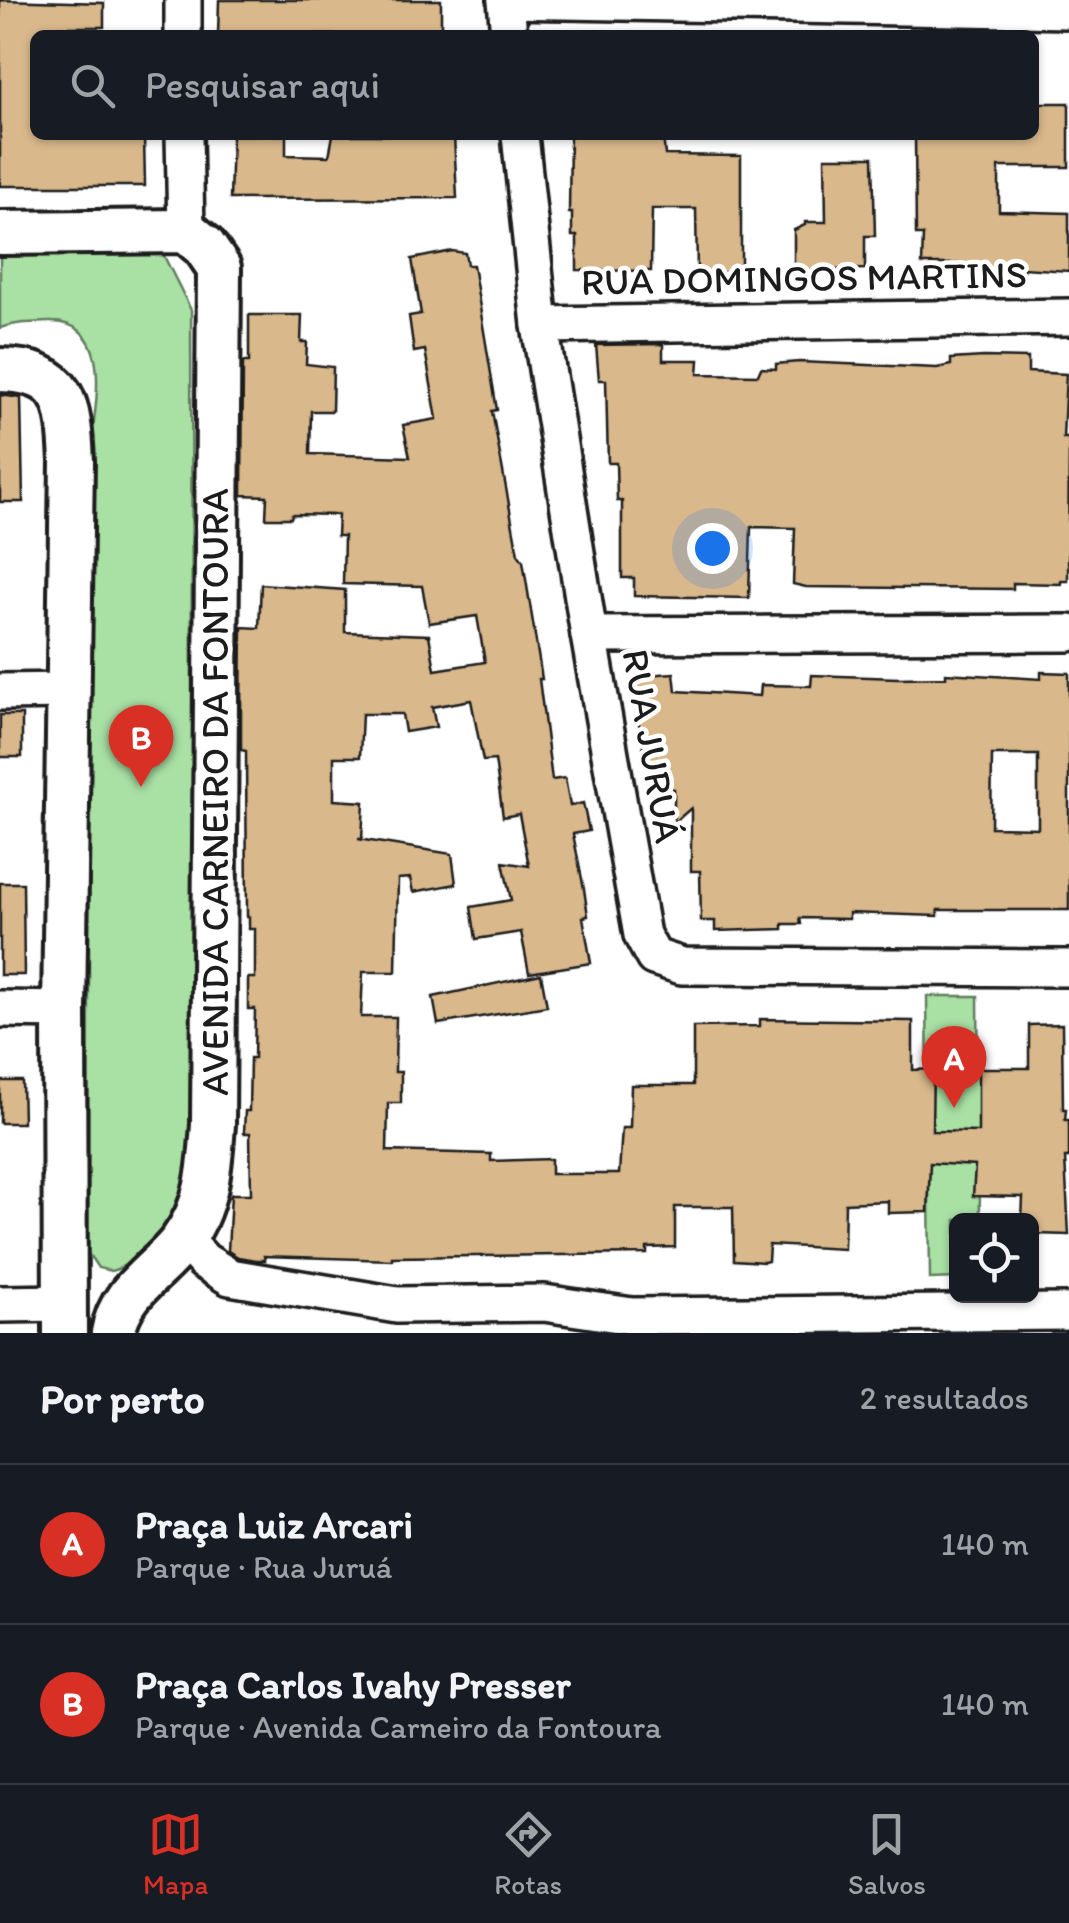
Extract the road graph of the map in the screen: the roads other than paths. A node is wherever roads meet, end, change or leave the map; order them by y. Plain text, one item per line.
1 (182, 0) edge
2 (506, 0) edge
3 (818, 2) edge
4 (1069, 10) edge
5 (183, 30) edge
6 (509, 30) edge
7 (184, 140) edge
8 (521, 140) edge
9 (186, 231) junction
10 (0, 233) edge
11 (1069, 317) edge
12 (540, 324) junction
13 (0, 370) edge
14 (1069, 633) edge
15 (589, 635) junction
16 (0, 692) edge
17 (66, 692) junction
18 (1069, 968) edge
19 (0, 1009) edge
20 (64, 1010) junction
21 (184, 1238) junction
22 (0, 1304) edge
23 (1069, 1312) edge
24 (65, 1318) edge
25 (544, 1318) edge
26 (632, 1324) edge
27 (113, 1333) edge
28 (592, 1333) edge

1 - 5 street
2 - 3 street
2 - 6 street
3 - 4 street
7 - 9 street
8 - 12 street, RUA JURUÁ
9 - 10 main road
9 - 21 main road, AVENIDA CARNEIRO DA FONTOURA
11 - 12 street, RUA DOMINGOS MARTINS
12 - 15 street, RUA JURUÁ
13 - 17 main road
14 - 15 street
15 - 18 street, RUA JURUÁ
16 - 17 street
17 - 20 main road
19 - 20 street
20 - 24 main road
21 - 25 street
21 - 27 main road, AVENIDA CARNEIRO DA FONTOURA
22 - 24 street
23 - 26 street
25 - 26 street
26 - 28 street

